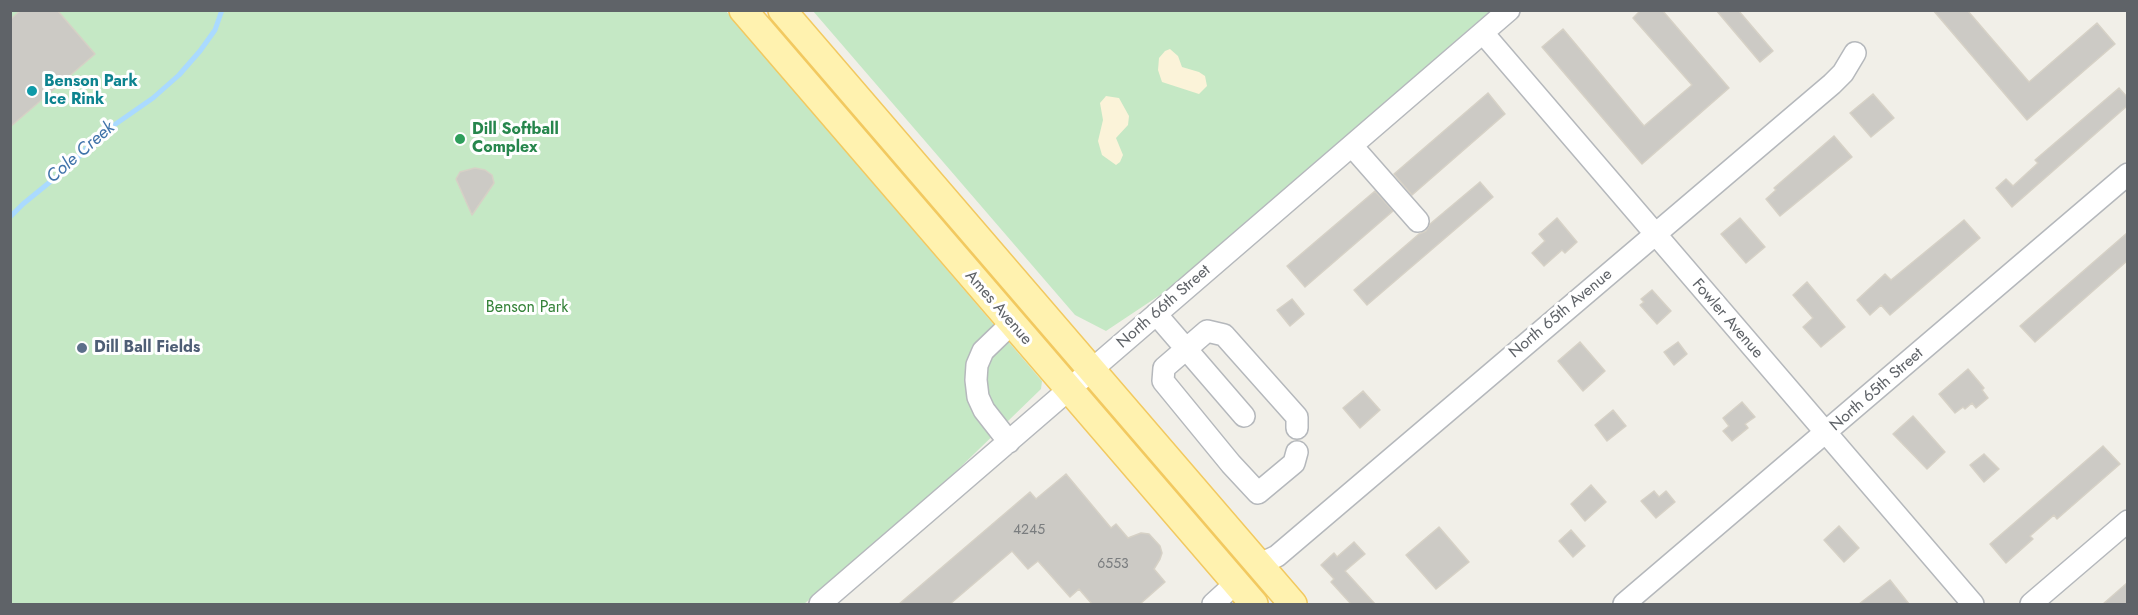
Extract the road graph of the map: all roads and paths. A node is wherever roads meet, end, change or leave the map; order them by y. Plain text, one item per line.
1 (743, 10) edge
2 (782, 10) edge
3 (1509, 10) edge
4 (1482, 33) junction
5 (1855, 53) dead end
6 (1352, 146) junction
7 (2127, 174) edge
8 (1418, 221) dead end
9 (1654, 234) junction
10 (1156, 314) junction
11 (1011, 324) junction
12 (1186, 348) junction
13 (1090, 370) junction
14 (1068, 389) junction
15 (1244, 416) dead end
16 (1297, 428) dead end
17 (1826, 434) junction
18 (1008, 442) junction
19 (1297, 452) dead end
20 (2127, 521) edge
21 (1258, 565) junction
22 (1236, 583) junction
23 (820, 604) edge
24 (1213, 604) edge
25 (1254, 604) edge
26 (1293, 604) edge
27 (1624, 604) edge
28 (1973, 604) edge
29 (2031, 604) edge

1 - 11 main road, Ames Avenue
2 - 13 main road, Ames Avenue
3 - 4 street, North 66th Street
4 - 6 street, North 66th Street
4 - 9 street, Fowler Avenue
5 - 9 street, North 65th Avenue
6 - 8 street
6 - 10 street, North 66th Street
7 - 17 street, North 65th Street
9 - 17 street, Fowler Avenue
9 - 21 street, North 65th Avenue
10 - 12 street
10 - 13 street, North 66th Street
11 - 14 main road, Ames Avenue
11 - 18 street
12 - 15 street
12 - 16 street
12 - 19 street
13 - 14 street, North 66th Street
13 - 21 main road, Ames Avenue
14 - 18 street, North 66th Street
14 - 22 main road, Ames Avenue
17 - 27 street, North 65th Street
17 - 28 street, Fowler Avenue
18 - 23 street, North 66th Street
20 - 29 street
21 - 26 main road, Ames Avenue
22 - 24 street
22 - 25 main road, Ames Avenue

